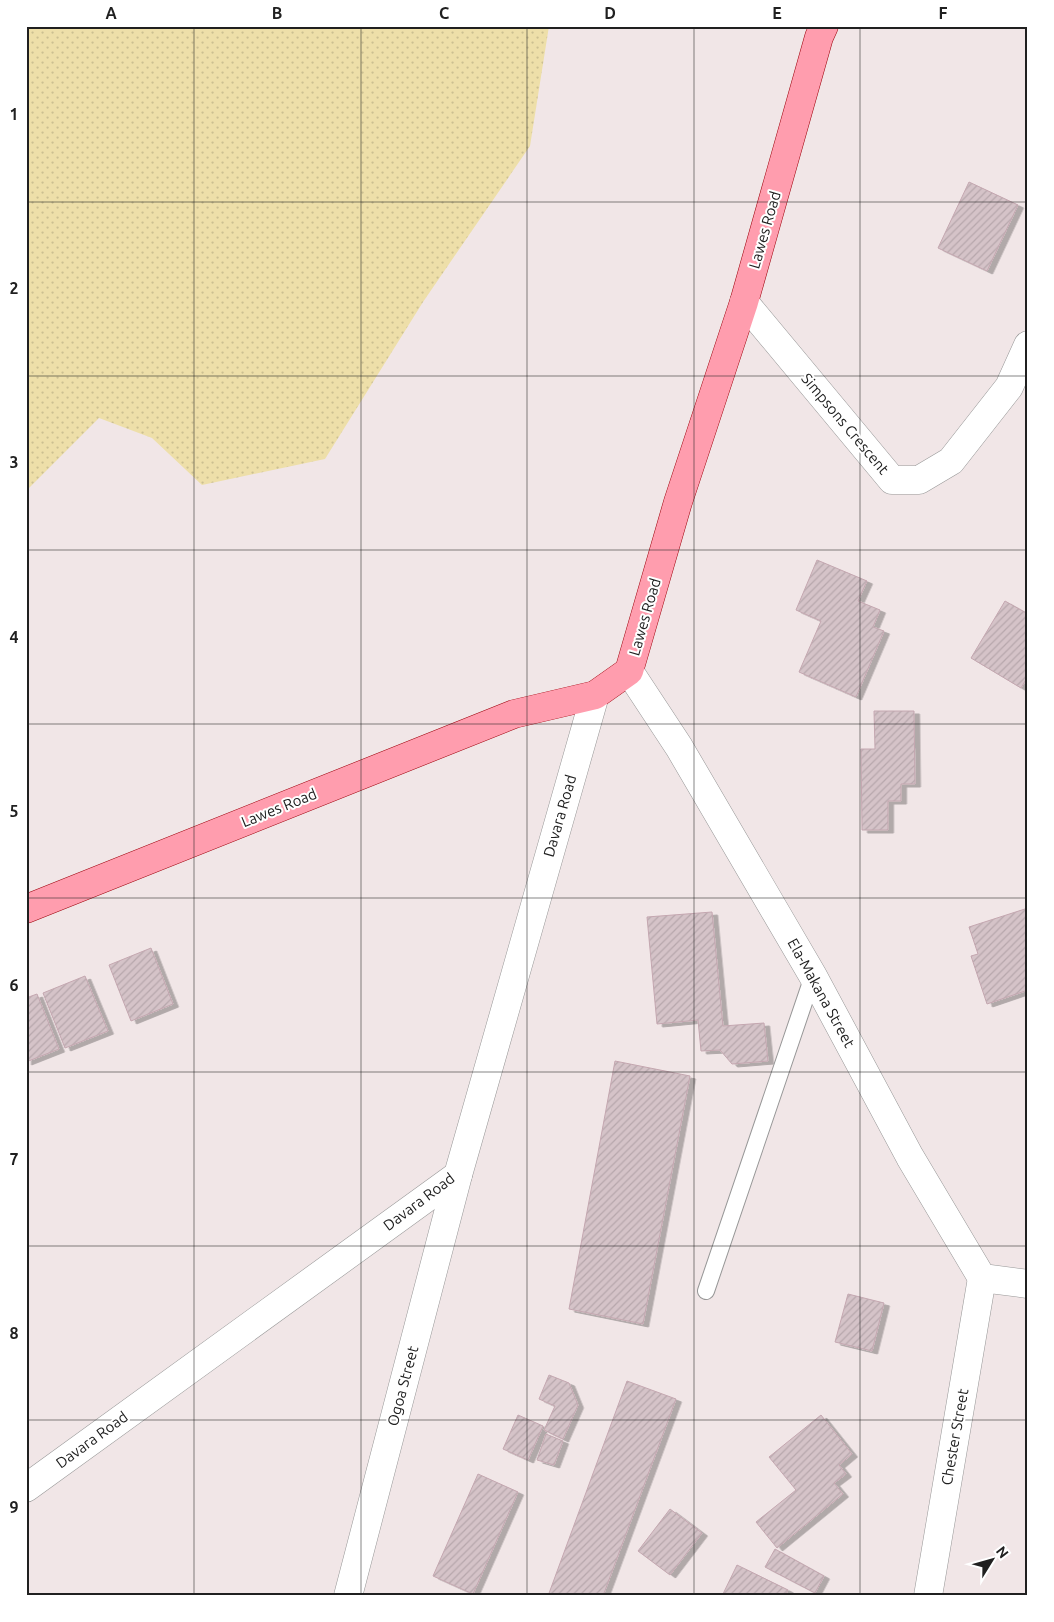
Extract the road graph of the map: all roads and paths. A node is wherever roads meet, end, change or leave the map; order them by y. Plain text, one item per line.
1 (824, 26) edge
2 (744, 302) junction
3 (1028, 345) edge
4 (629, 671) junction
5 (595, 695) junction
6 (26, 909) edge
7 (813, 976) junction
8 (458, 1175) junction
9 (982, 1278) junction
10 (1028, 1284) edge
11 (706, 1291) dead end
12 (26, 1488) edge
13 (348, 1596) edge
14 (928, 1596) edge

1 - 2 main road, Lawes Road
2 - 3 street, Simpsons Crescent
2 - 4 main road, Lawes Road
4 - 5 main road, Lawes Road
4 - 7 street, Ela-Makana Street
5 - 6 main road, Lawes Road
5 - 8 street, Davara Road
7 - 9 street, Ela-Makana Street
7 - 11 lane
8 - 12 street, Davara Road
8 - 13 street, Ogoa Street
9 - 10 street
9 - 14 street, Chester Street

